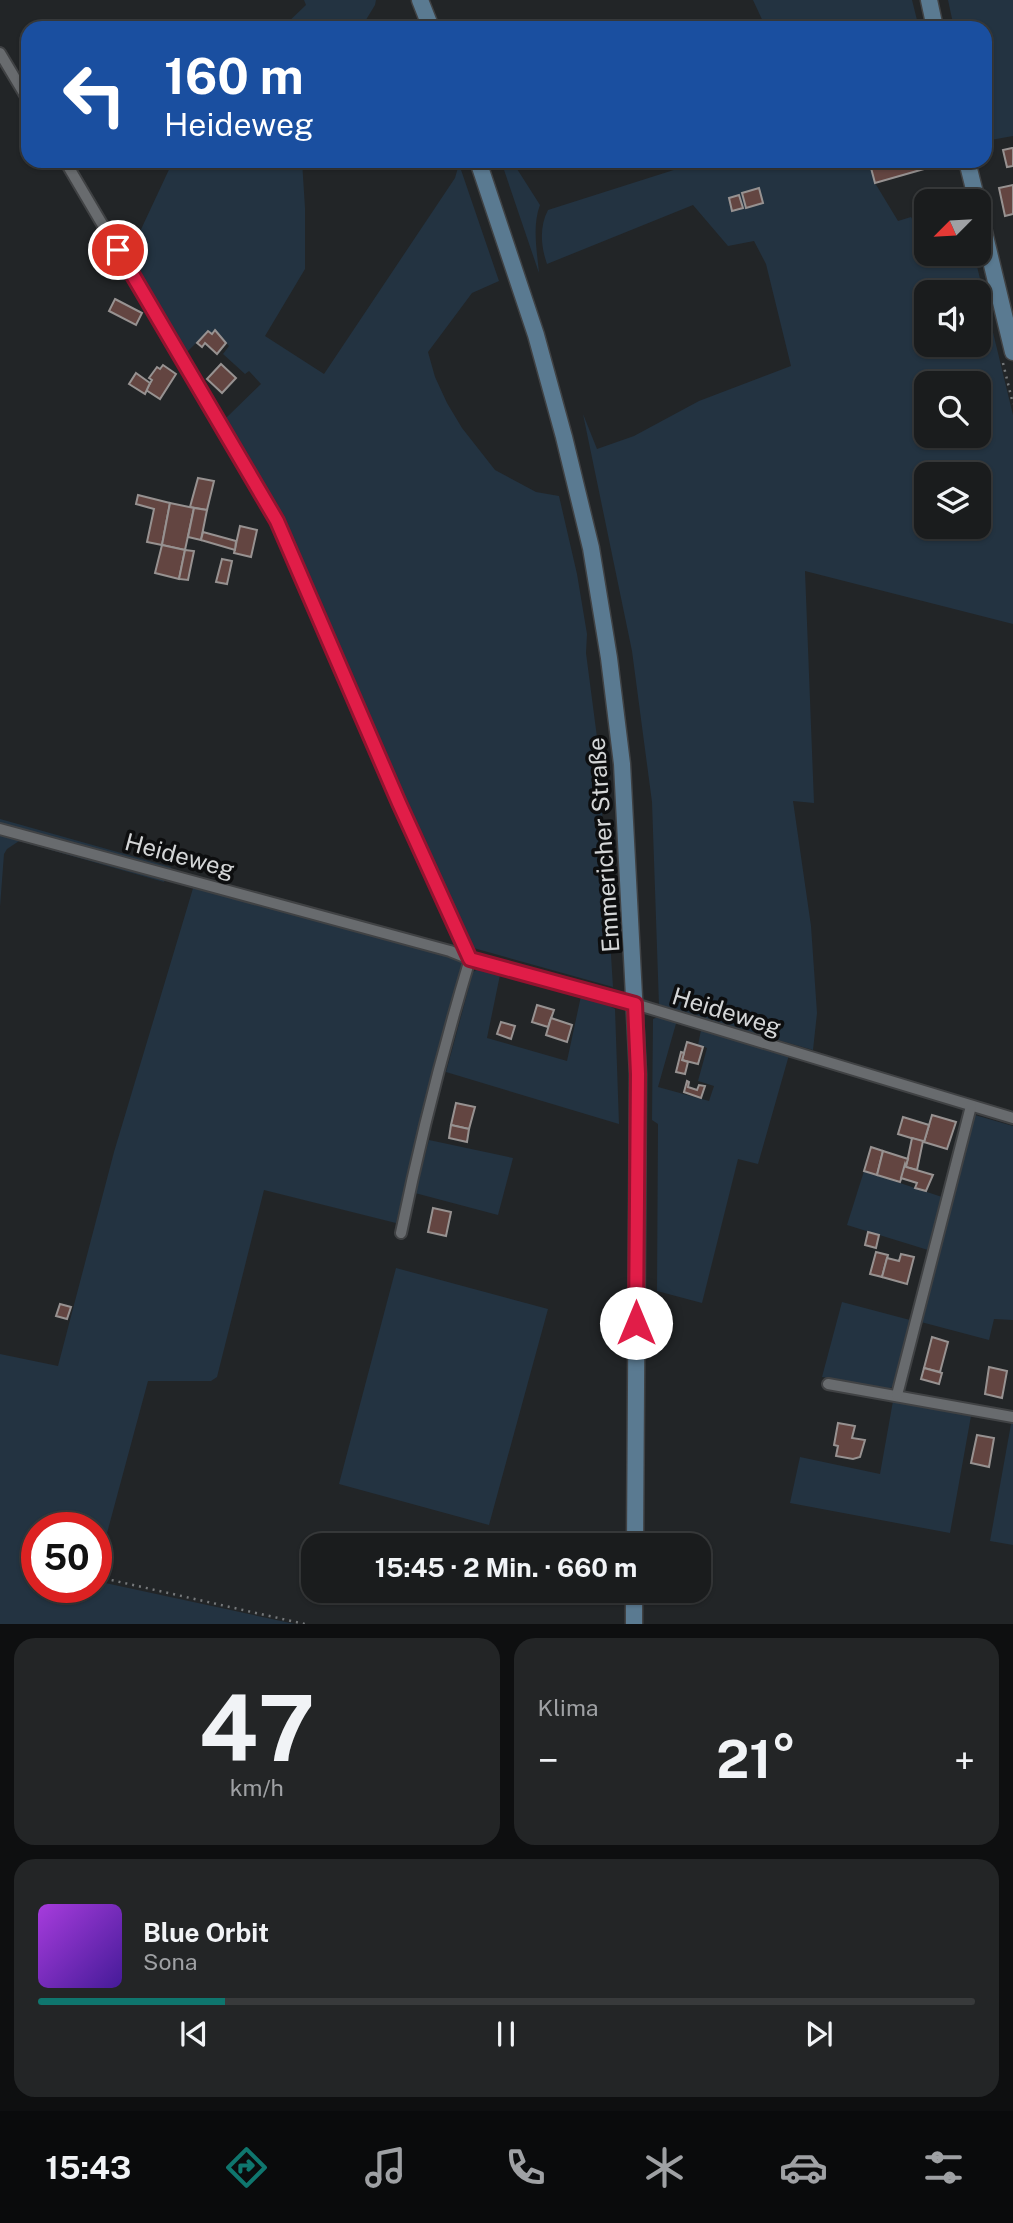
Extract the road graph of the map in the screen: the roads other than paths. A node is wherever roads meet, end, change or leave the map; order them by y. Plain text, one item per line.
1 (420, 0) edge
2 (929, 0) edge
3 (428, 21) edge
4 (934, 21) edge
5 (0, 53) edge
6 (21, 88) edge
7 (69, 168) edge
8 (480, 168) edge
9 (969, 168) edge
10 (974, 189) edge
11 (991, 261) edge
12 (1013, 352) edge
13 (0, 829) edge
14 (470, 959) junction
15 (635, 1004) junction
16 (971, 1106) junction
17 (1013, 1118) edge
18 (401, 1233) dead end
19 (828, 1384) dead end
20 (897, 1395) junction
21 (1013, 1418) edge
22 (635, 1533) edge
23 (634, 1603) edge
24 (634, 1624) edge

1 - 3 main road
2 - 4 main road
5 - 6 street
7 - 14 street
8 - 15 main road, Emmericher Straße
9 - 10 main road
11 - 12 main road
13 - 14 street, Heideweg
14 - 15 street, Heideweg
14 - 18 street
15 - 16 street, Heideweg
15 - 22 main road, Emmericher Straße
16 - 17 street, Heideweg
16 - 20 street
19 - 20 street
20 - 21 street
23 - 24 main road

